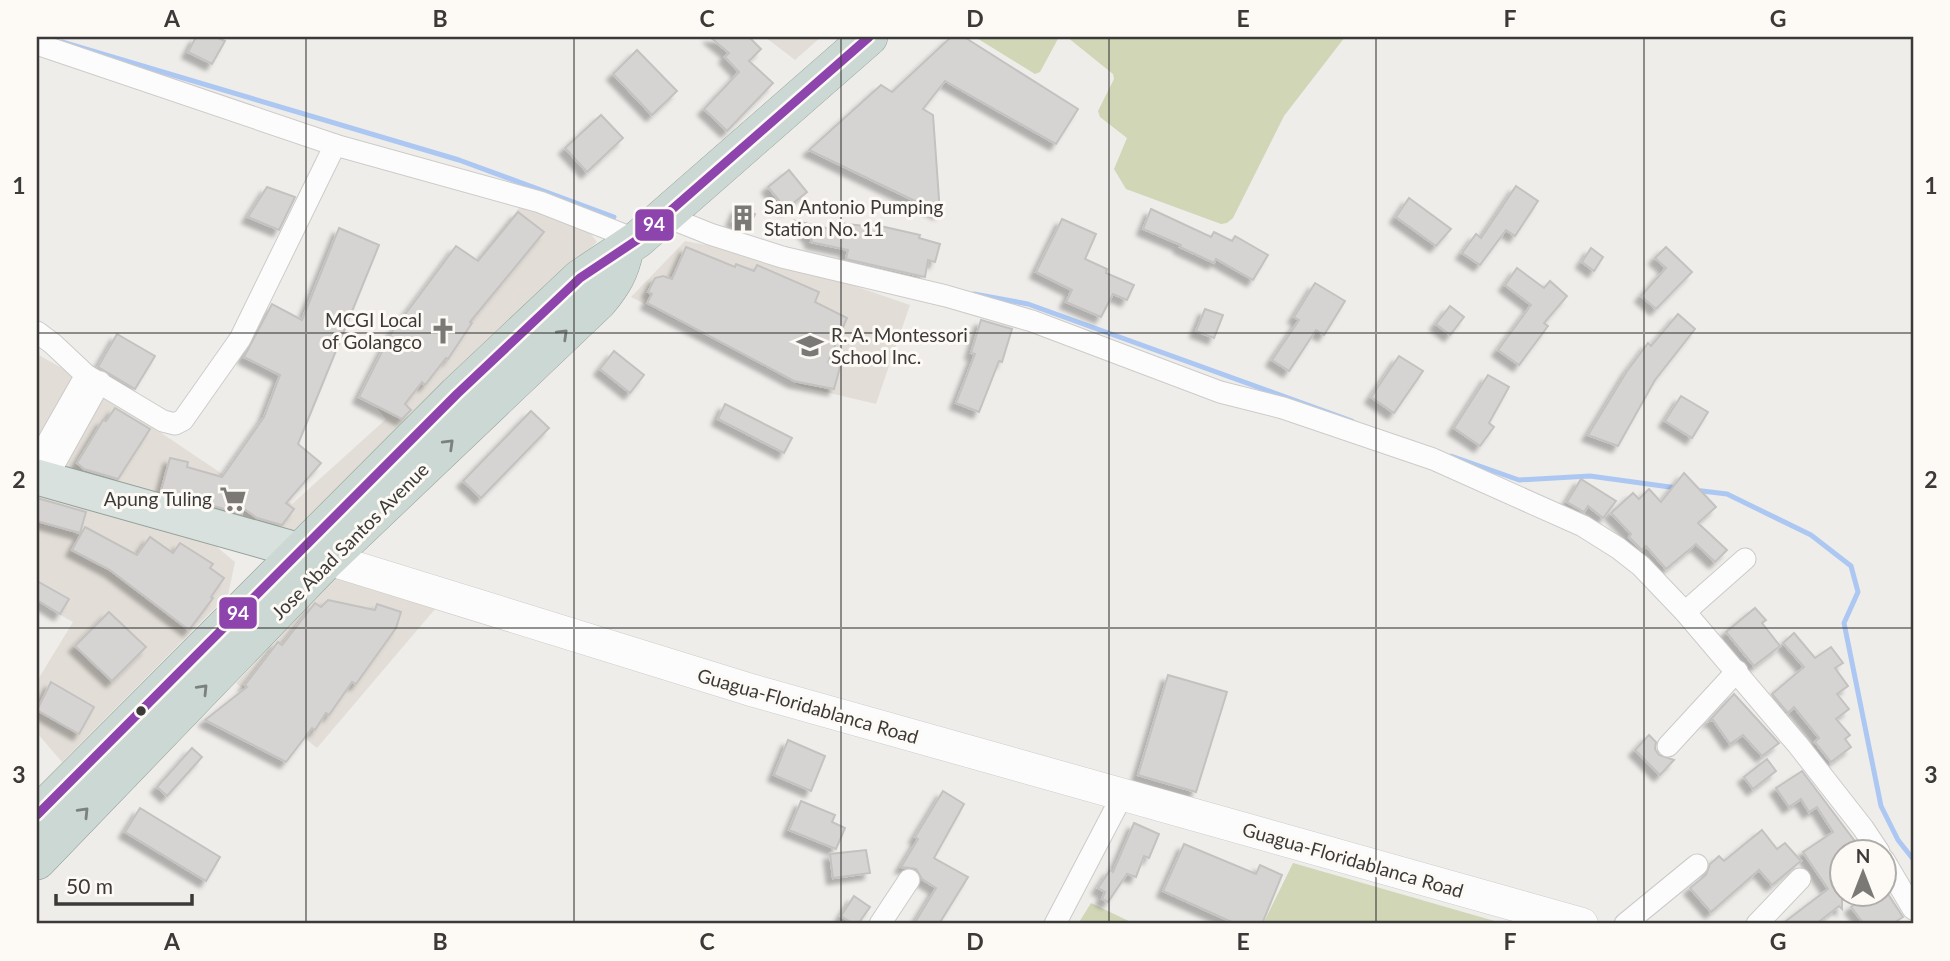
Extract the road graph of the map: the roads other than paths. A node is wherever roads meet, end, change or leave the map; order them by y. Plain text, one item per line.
1 (869, 37) edge
2 (37, 44) edge
3 (335, 145) junction
4 (665, 216) junction
5 (631, 244) junction
6 (37, 332) edge
7 (93, 379) junction
8 (40, 472) edge
9 (314, 555) junction
10 (1745, 559) dead end
11 (1685, 611) junction
12 (1737, 671) junction
13 (1668, 746) dead end
14 (1122, 796) junction
15 (37, 815) edge
16 (1869, 838) edge
17 (37, 861) edge
18 (1697, 865) dead end
19 (1800, 879) dead end
20 (909, 880) dead end
21 (1898, 884) edge
22 (1913, 909) edge
23 (880, 924) edge
24 (1055, 924) edge
25 (1582, 924) edge
26 (1625, 924) edge
27 (1757, 924) edge

1 - 4 highway, Jose Abad Santos Avenue
2 - 3 street
3 - 5 street
3 - 7 street
4 - 5 highway, Jose Abad Santos Avenue
4 - 11 street
5 - 9 highway, Jose Abad Santos Avenue
6 - 7 street
7 - 8 street
8 - 9 main road, Guagua-Floridablanca Road
9 - 14 main road, Guagua-Floridablanca Road
9 - 15 highway, Jose Abad Santos Avenue
17 -> 9 highway, Jose Abad Santos Avenue
10 - 11 street
11 - 12 street
12 - 13 street
12 - 16 street
14 - 24 street
14 - 25 main road, Guagua-Floridablanca Road
18 - 26 street
19 - 27 street
20 - 23 street
21 - 22 street

